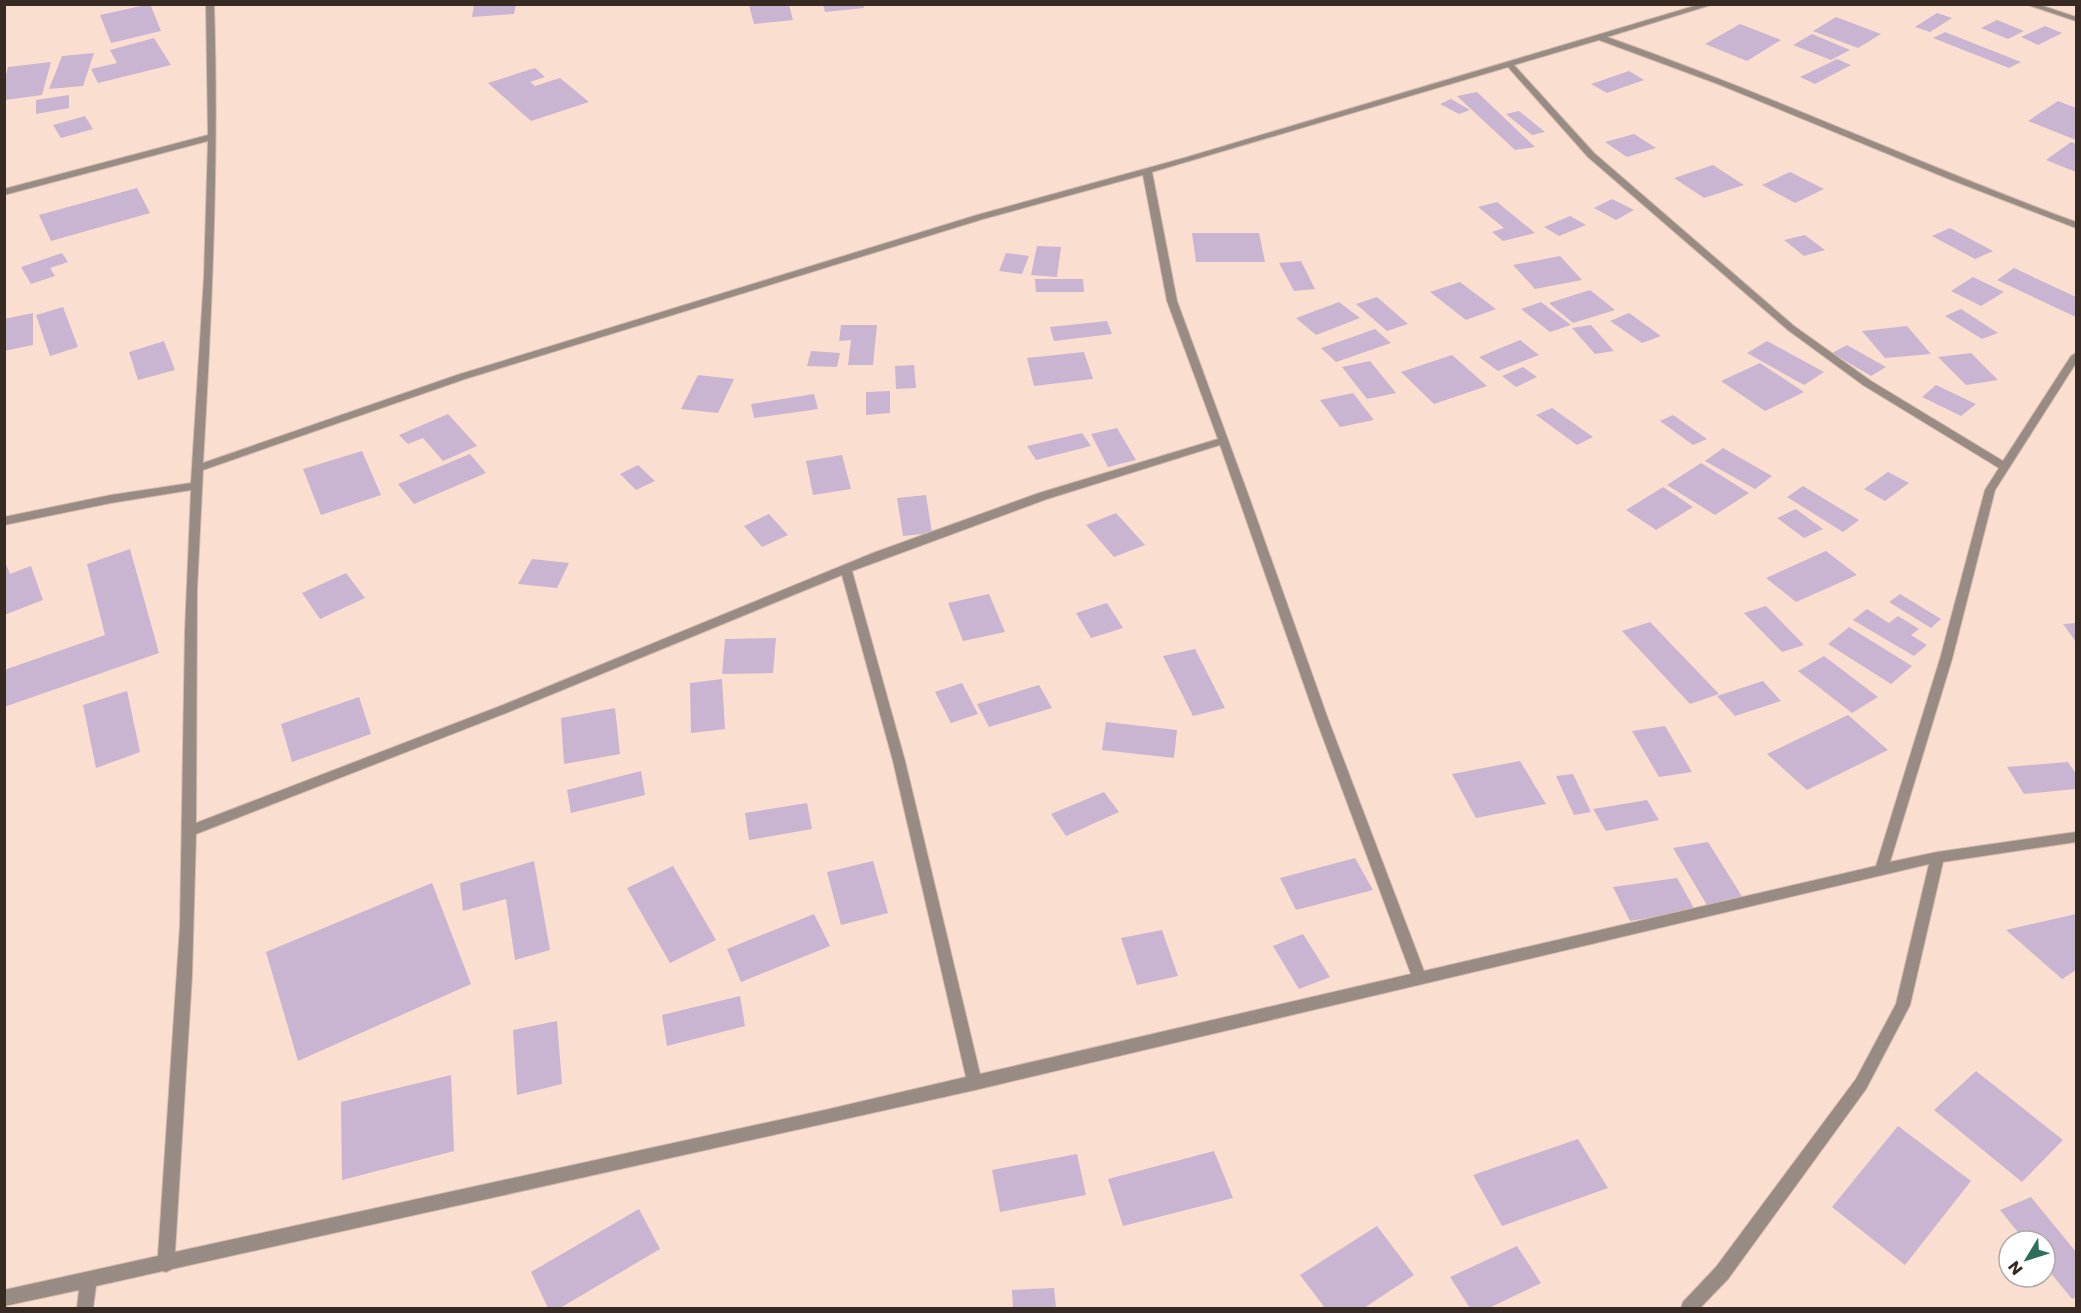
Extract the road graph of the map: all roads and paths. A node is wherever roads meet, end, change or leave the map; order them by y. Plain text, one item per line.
1 (210, 4) edge
2 (1711, 4) edge
3 (2028, 4) edge
4 (2076, 19) edge
5 (1601, 38) junction
6 (1511, 66) junction
7 (212, 137) junction
8 (1147, 171) junction
9 (4, 192) edge
10 (2076, 225) edge
11 (2076, 356) edge
12 (1223, 441) junction
13 (2005, 467) junction
14 (199, 468) junction
15 (197, 486) junction
16 (4, 521) edge
17 (846, 569) junction
18 (189, 831) junction
19 (2076, 837) edge
20 (1937, 857) junction
21 (1881, 870) junction
22 (1420, 978) junction
23 (975, 1083) junction
24 (166, 1264) junction
25 (88, 1281) junction
26 (4, 1298) edge
27 (85, 1308) edge
28 (1689, 1308) edge

1 - 7 street
2 - 5 street
3 - 4 street
5 - 6 street
5 - 10 street
6 - 8 street
6 - 13 street
7 - 9 street
7 - 14 street
8 - 12 street
8 - 14 street
11 - 13 street
12 - 17 street
12 - 22 street
13 - 21 street
14 - 15 street
15 - 16 street
15 - 18 street
17 - 18 street
17 - 23 street
18 - 24 street
19 - 20 street
20 - 21 street
20 - 28 street
21 - 22 street
22 - 23 street
23 - 24 street
24 - 25 street
25 - 26 street
25 - 27 street

